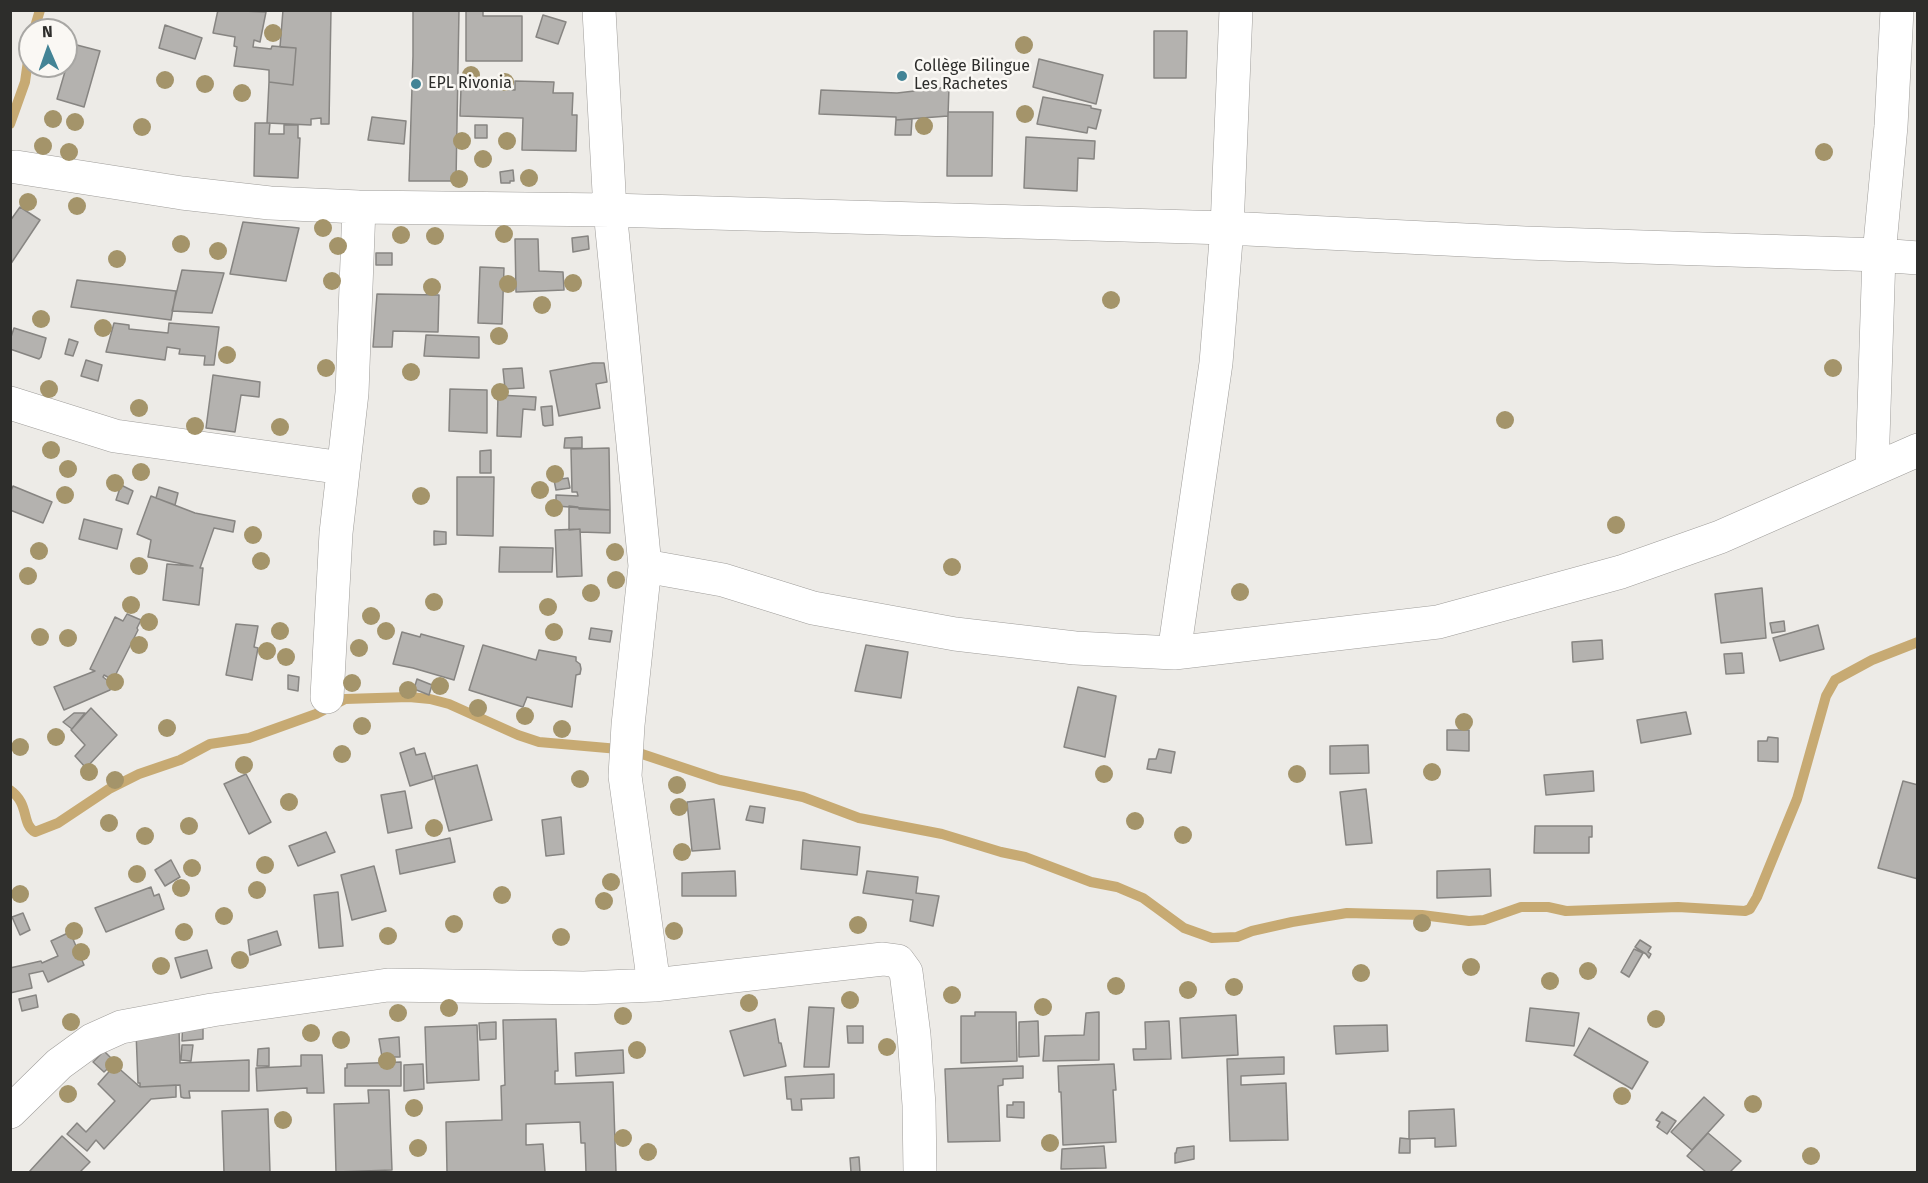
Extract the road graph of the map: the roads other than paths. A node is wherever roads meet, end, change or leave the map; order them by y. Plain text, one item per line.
1 (599, 10) edge
2 (1236, 10) edge
3 (1897, 10) edge
4 (16, 167) dead end
5 (359, 207) junction
6 (610, 210) junction
7 (1227, 228) junction
8 (1879, 255) junction
9 (1917, 258) edge
10 (10, 403) edge
11 (1917, 450) edge
12 (343, 468) junction
13 (1872, 469) junction
14 (645, 566) junction
15 (1174, 653) junction
16 (327, 697) dead end
17 (654, 984) junction
18 (10, 1112) edge
19 (920, 1173) edge

1 - 6 street
2 - 7 street
3 - 8 street
4 - 5 street
5 - 6 street
5 - 12 street
6 - 7 street
6 - 14 street
7 - 8 street
7 - 15 street
8 - 9 street
8 - 13 street
10 - 12 street
11 - 13 street
12 - 16 street
13 - 15 street
14 - 15 street
14 - 17 street
17 - 18 street
17 - 19 street

